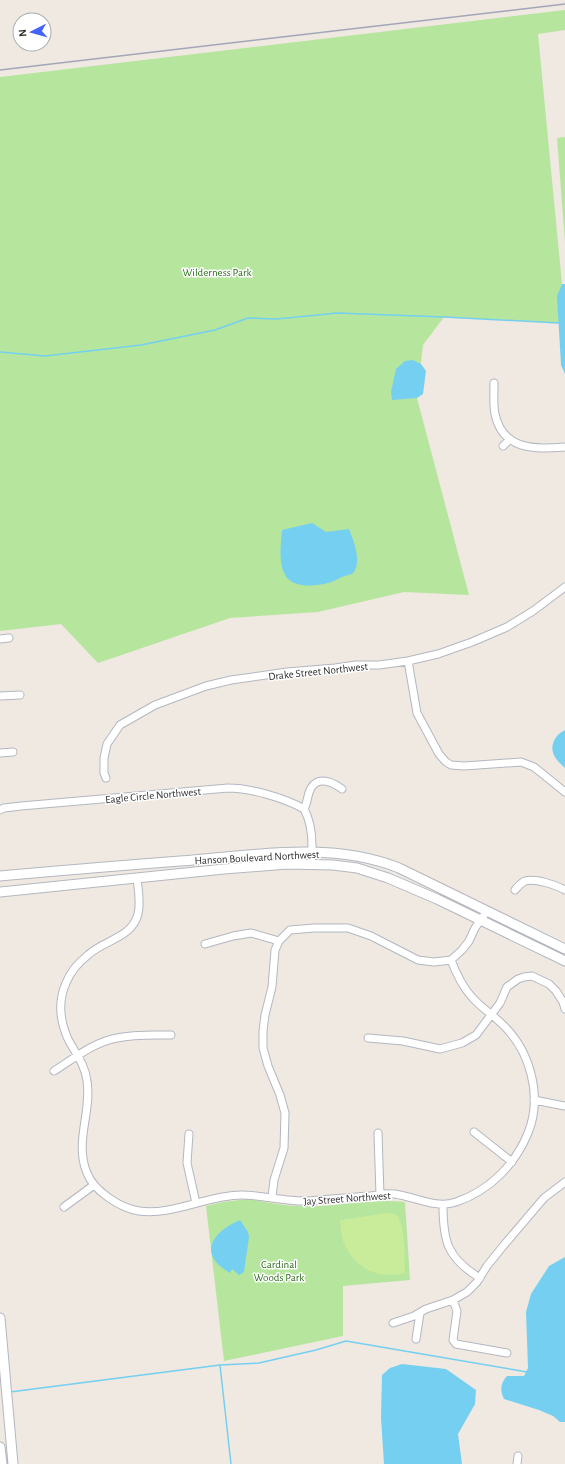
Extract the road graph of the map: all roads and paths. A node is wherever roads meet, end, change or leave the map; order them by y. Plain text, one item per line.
1 (494, 383) dead end
2 (510, 439) junction
3 (503, 446) dead end
4 (565, 447) edge
5 (565, 587) edge
6 (9, 638) dead end
7 (0, 639) edge
8 (408, 661) junction
9 (20, 695) dead end
10 (0, 696) edge
11 (14, 752) dead end
12 (0, 753) edge
13 (106, 778) dead end
14 (342, 789) dead end
15 (565, 792) edge
16 (304, 809) junction
17 (0, 810) edge
18 (312, 852) junction
19 (311, 864) junction
20 (0, 876) edge
21 (137, 878) junction
22 (515, 890) dead end
23 (565, 890) edge
24 (0, 892) edge
25 (487, 911) junction
26 (480, 921) junction
27 (279, 941) junction
28 (205, 944) dead end
29 (565, 949) edge
30 (451, 960) junction
31 (565, 961) edge
32 (565, 1009) edge
33 (490, 1016) junction
34 (171, 1035) dead end
35 (368, 1038) dead end
36 (79, 1056) junction
37 (54, 1071) dead end
38 (534, 1100) junction
39 (565, 1106) edge
40 (474, 1132) dead end
41 (378, 1133) dead end
42 (189, 1134) dead end
43 (512, 1162) junction
44 (565, 1182) edge
45 (94, 1185) junction
46 (380, 1195) junction
47 (272, 1198) junction
48 (196, 1203) junction
49 (442, 1205) junction
50 (64, 1207) dead end
51 (480, 1278) junction
52 (453, 1300) junction
53 (420, 1313) junction
54 (0, 1318) edge
55 (393, 1323) dead end
56 (416, 1339) dead end
57 (507, 1352) dead end
58 (0, 1447) edge
59 (518, 1456) dead end
60 (2, 1464) edge
61 (13, 1464) edge
62 (517, 1464) edge

1 - 2 street
2 - 3 street
2 - 4 street
5 - 8 street, Drake Street Northwest
6 - 7 street
8 - 13 street, Drake Street Northwest
8 - 15 street
9 - 10 street
11 - 12 street
14 - 16 street
16 - 17 street, Eagle Circle Northwest
16 - 18 street
18 - 19 street
18 - 20 main road, Hanson Boulevard Northwest
18 - 25 main road, Hanson Boulevard Northwest
19 - 21 main road, Hanson Boulevard Northwest
19 - 26 main road, Hanson Boulevard Northwest
21 - 24 main road, Hanson Boulevard Northwest
21 - 36 street
22 - 23 street
25 - 26 street
25 - 29 main road, Hanson Boulevard Northwest
26 - 30 street
26 - 31 main road, Hanson Boulevard Northwest
27 - 28 street
27 - 30 street
27 - 47 street
30 - 33 street, Jay Street Northwest
32 - 33 street
33 - 35 street
33 - 38 street, Jay Street Northwest
34 - 36 street
36 - 37 street
36 - 45 street
38 - 39 street
38 - 43 street, Jay Street Northwest
40 - 43 street
41 - 46 street
42 - 48 street
43 - 49 street, Jay Street Northwest
44 - 51 street
45 - 48 street, Jay Street Northwest
45 - 50 street
46 - 47 street, Jay Street Northwest
46 - 49 street, Jay Street Northwest
47 - 48 street, Jay Street Northwest
49 - 51 street
51 - 52 street
52 - 53 street
52 - 57 street
53 - 55 street
53 - 56 street
54 - 61 main road
58 - 60 main road
59 - 62 street

